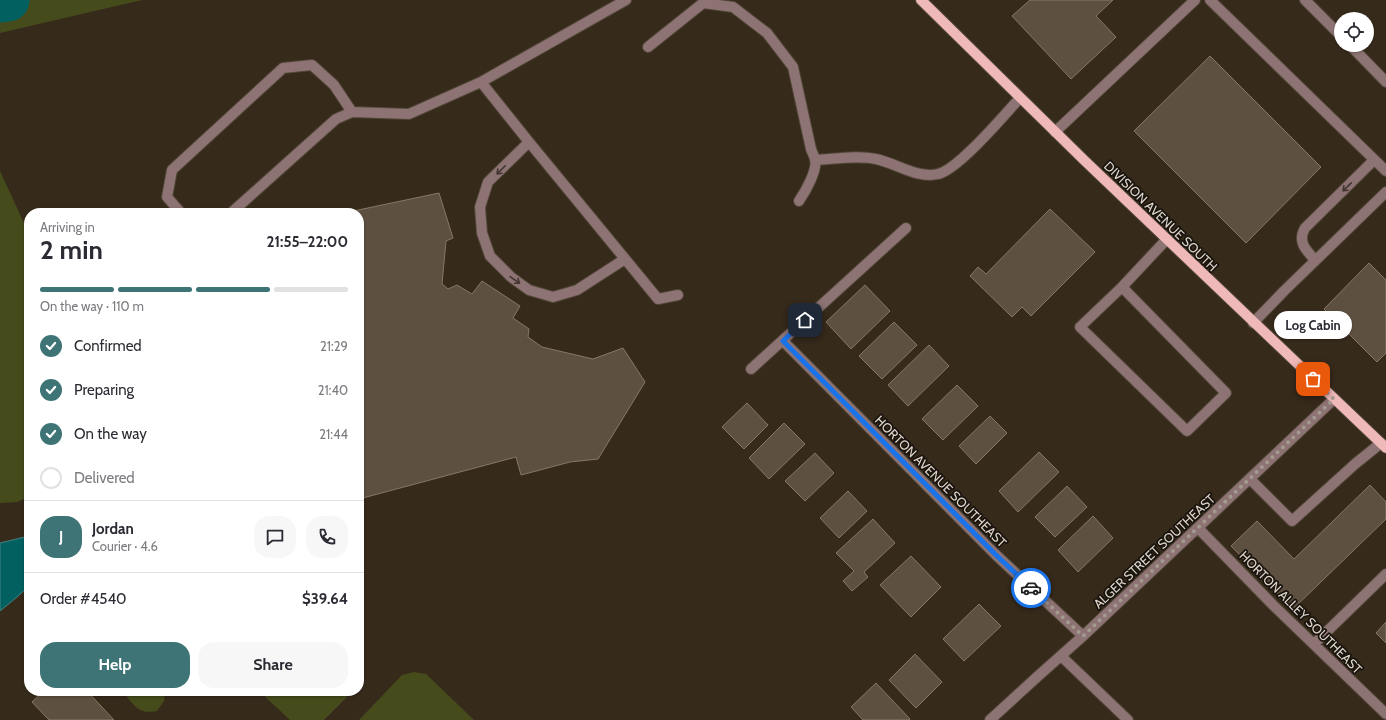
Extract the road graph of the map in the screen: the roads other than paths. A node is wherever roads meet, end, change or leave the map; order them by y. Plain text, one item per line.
1 (626, 0) edge
2 (921, 0) edge
3 (1195, 0) edge
4 (1210, 0) edge
5 (1305, 0) edge
6 (1334, 29) edge
7 (648, 47) dead end
8 (1357, 52) edge
9 (481, 82) junction
10 (1386, 82) edge
11 (1020, 98) junction
12 (352, 112) junction
13 (1055, 132) junction
14 (528, 142) junction
15 (815, 160) junction
16 (1374, 160) junction
17 (1386, 171) edge
18 (1386, 192) edge
19 (799, 201) dead end
20 (177, 208) edge
21 (237, 208) edge
22 (906, 228) dead end
23 (1167, 239) junction
24 (625, 259) junction
25 (1315, 260) junction
26 (1122, 287) junction
27 (678, 296) dead end
28 (1253, 323) junction
29 (783, 341) junction
30 (751, 369) dead end
31 (1334, 399) junction
32 (1383, 446) edge
33 (1250, 479) junction
34 (1198, 528) junction
35 (1386, 574) edge
36 (1083, 636) junction
37 (1314, 644) junction
38 (1061, 656) junction
39 (1386, 714) edge
40 (990, 720) edge
41 (1128, 720) edge

1 - 9 street
2 - 11 main road, DIVISION AVENUE SOUTH
3 - 13 street
4 - 16 street
5 - 6 street
7 - 15 street
8 - 10 street
9 - 12 street
9 - 14 street
11 - 13 main road, DIVISION AVENUE SOUTH
11 - 15 street
12 - 20 street
12 - 21 street
13 - 23 main road, DIVISION AVENUE SOUTH
14 - 24 street
14 -> 24 street
15 - 19 street
16 - 17 street
16 -> 25 street
18 - 25 street
22 - 29 street
23 - 26 street
23 - 28 main road, DIVISION AVENUE SOUTH
24 - 27 street
25 - 28 street
26 - 26 street
28 - 31 main road, DIVISION AVENUE SOUTH
29 - 30 street
29 - 36 street, HORTON AVENUE SOUTHEAST
31 - 32 main road, DIVISION AVENUE SOUTH
31 - 33 street, ALGER STREET SOUTHEAST
32 - 33 street
33 - 34 street, ALGER STREET SOUTHEAST
34 - 36 street, ALGER STREET SOUTHEAST
34 - 37 street, HORTON ALLEY SOUTHEAST
35 - 37 street
36 - 38 street, ALGER STREET SOUTHEAST
37 - 39 street, HORTON ALLEY SOUTHEAST
38 - 40 street, ALGER STREET SOUTHEAST
38 - 41 street

